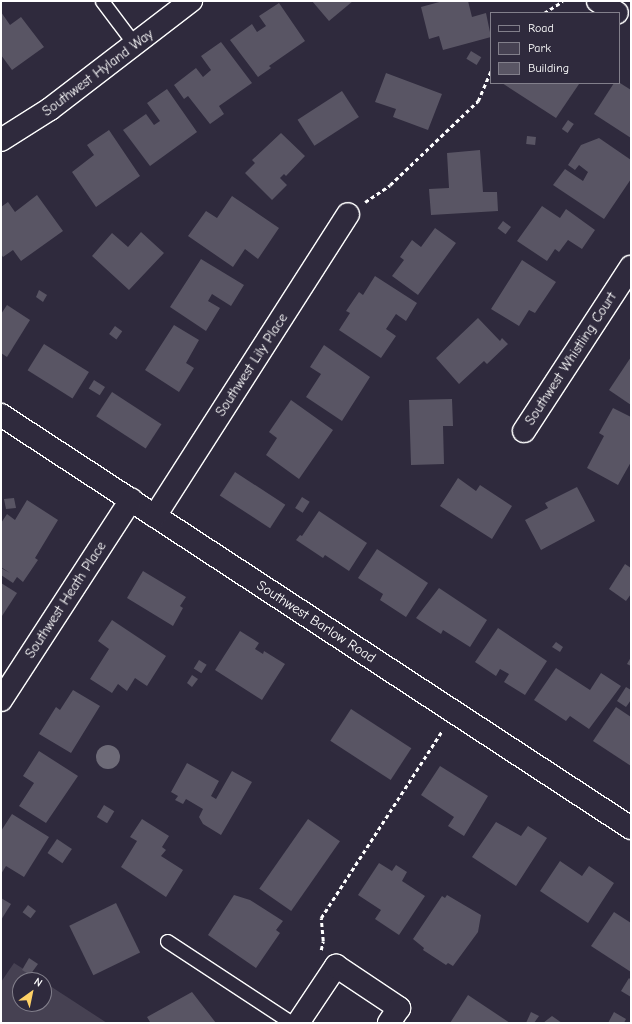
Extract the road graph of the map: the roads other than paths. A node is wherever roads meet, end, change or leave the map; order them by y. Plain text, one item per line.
1 (102, 1) edge
2 (191, 1) edge
3 (598, 1) edge
4 (615, 12) edge
5 (620, 15) edge
6 (631, 22) edge
7 (135, 45) junction
8 (1, 140) edge
9 (348, 214) road end
10 (631, 267) edge
11 (1, 415) edge
12 (524, 431) dead end
13 (131, 500) junction
14 (155, 516) junction
15 (1, 700) edge
16 (631, 828) edge
17 (167, 941) dead end
18 (292, 1023) edge
19 (298, 1023) edge
20 (389, 1023) edge

1 - 7 lane
2 - 7 street, Southwest Hyland Way
3 - 4 street
5 - 6 street
7 - 8 street, Southwest Hyland Way
9 - 14 street, Southwest Lily Place
10 - 12 street, Southwest Whistling Court
11 - 13 street, Southwest Barlow Road
13 - 14 street, Southwest Barlow Road
13 - 15 street, Southwest Heath Place
14 - 16 street, Southwest Barlow Road
17 - 18 lane
19 - 20 street

